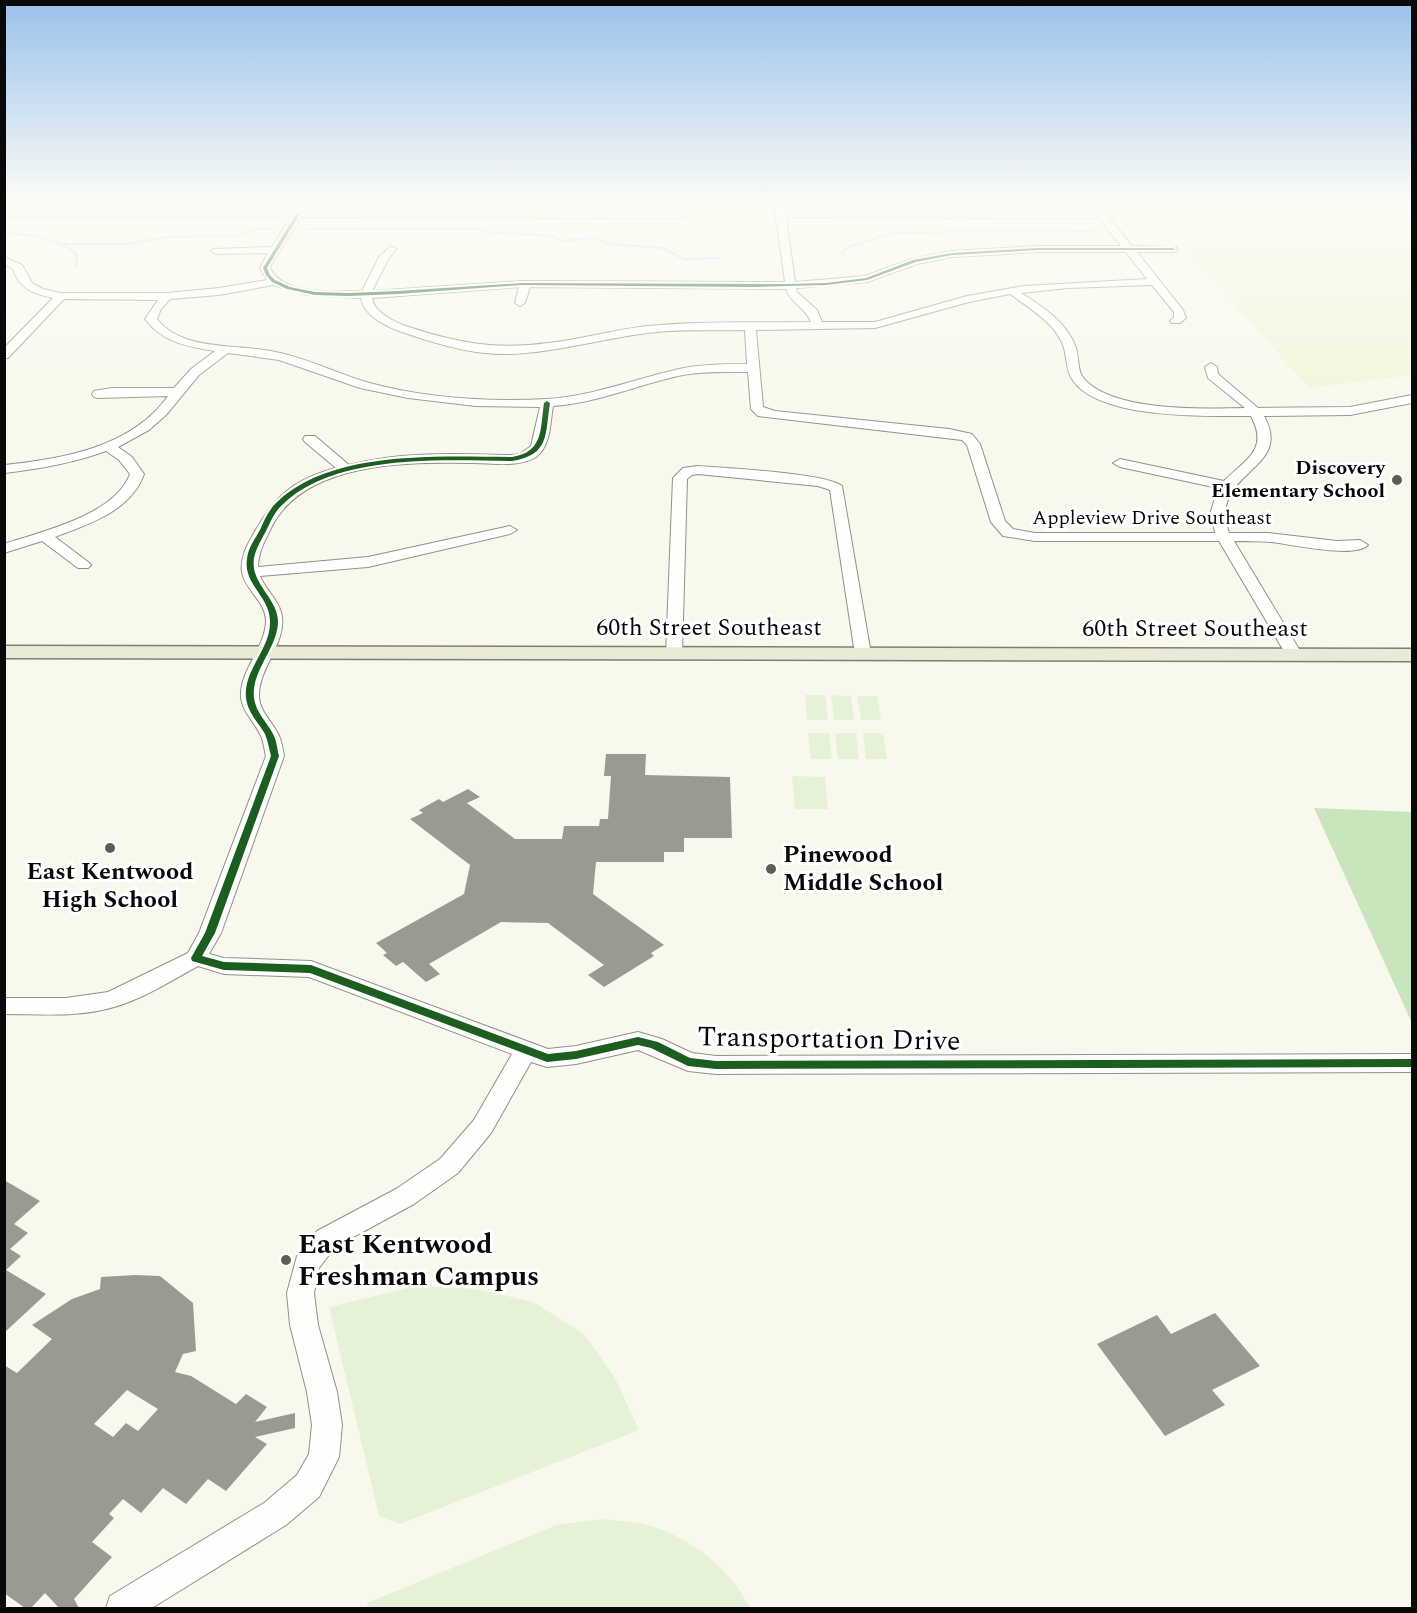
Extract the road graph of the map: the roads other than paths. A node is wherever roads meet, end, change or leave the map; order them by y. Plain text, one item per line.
1 (17, 278) edge
2 (270, 278) edge
3 (373, 278) edge
4 (789, 278) edge
5 (868, 278) edge
6 (1152, 278) edge
7 (272, 282) junction
8 (1155, 282) junction
9 (525, 284) junction
10 (790, 285) junction
11 (1012, 291) junction
12 (366, 293) junction
13 (61, 296) junction
14 (166, 297) junction
15 (520, 303) dead end
16 (1176, 321) dead end
17 (750, 326) junction
18 (818, 327) junction
19 (227, 348) junction
20 (4, 355) edge
21 (1211, 367) dead end
22 (754, 368) junction
23 (177, 392) junction
24 (98, 394) dead end
25 (1413, 399) edge
26 (547, 403) junction
27 (1256, 412) junction
28 (310, 439) dead end
29 (105, 446) junction
30 (1120, 463) dead end
31 (4, 469) edge
32 (347, 470) junction
33 (1227, 486) junction
34 (510, 530) dead end
35 (43, 535) junction
36 (1224, 538) junction
37 (1360, 545) dead end
38 (4, 549) edge
39 (83, 565) dead end
40 (250, 572) junction
41 (4, 652) edge
42 (262, 653) junction
43 (674, 654) junction
44 (863, 654) junction
45 (1294, 654) junction
46 (1413, 655) edge
47 (195, 958) junction
48 (4, 1006) edge
49 (525, 1051) junction
50 (1413, 1063) edge
51 (122, 1608) edge

1 - 13 street
2 - 7 street
3 - 12 street
4 - 10 street
5 - 10 street
6 - 8 street
7 - 12 street
7 - 14 street
8 - 11 street
8 - 16 street
9 - 10 street
9 - 12 street
9 - 15 street
10 - 18 street
11 - 18 street
11 - 27 street
12 - 17 street
13 - 14 street
13 - 20 street
14 - 19 street
17 - 18 street
17 - 22 street, Appleview Drive Southeast
19 - 23 street
19 - 26 street
21 - 27 street
22 - 26 street
22 - 36 street, Appleview Drive Southeast
23 - 24 street
23 - 29 street
25 - 27 street
26 - 32 street
27 - 33 street
28 - 32 street
29 - 31 street
29 - 35 street
30 - 33 street
32 - 40 street
33 - 36 street
34 - 40 street
35 - 38 street
35 - 39 street
36 - 37 street, Appleview Drive Southeast
36 - 45 street
40 - 42 street
41 - 42 main road, 60th Street Southeast
42 - 43 main road, 60th Street Southeast
42 - 47 street
43 - 44 main road, 60th Street Southeast
43 - 44 street
44 - 45 main road, 60th Street Southeast
45 - 46 main road, 60th Street Southeast
47 - 48 street
47 - 49 street, Transportation Drive
49 - 50 street, Transportation Drive
49 - 51 street

